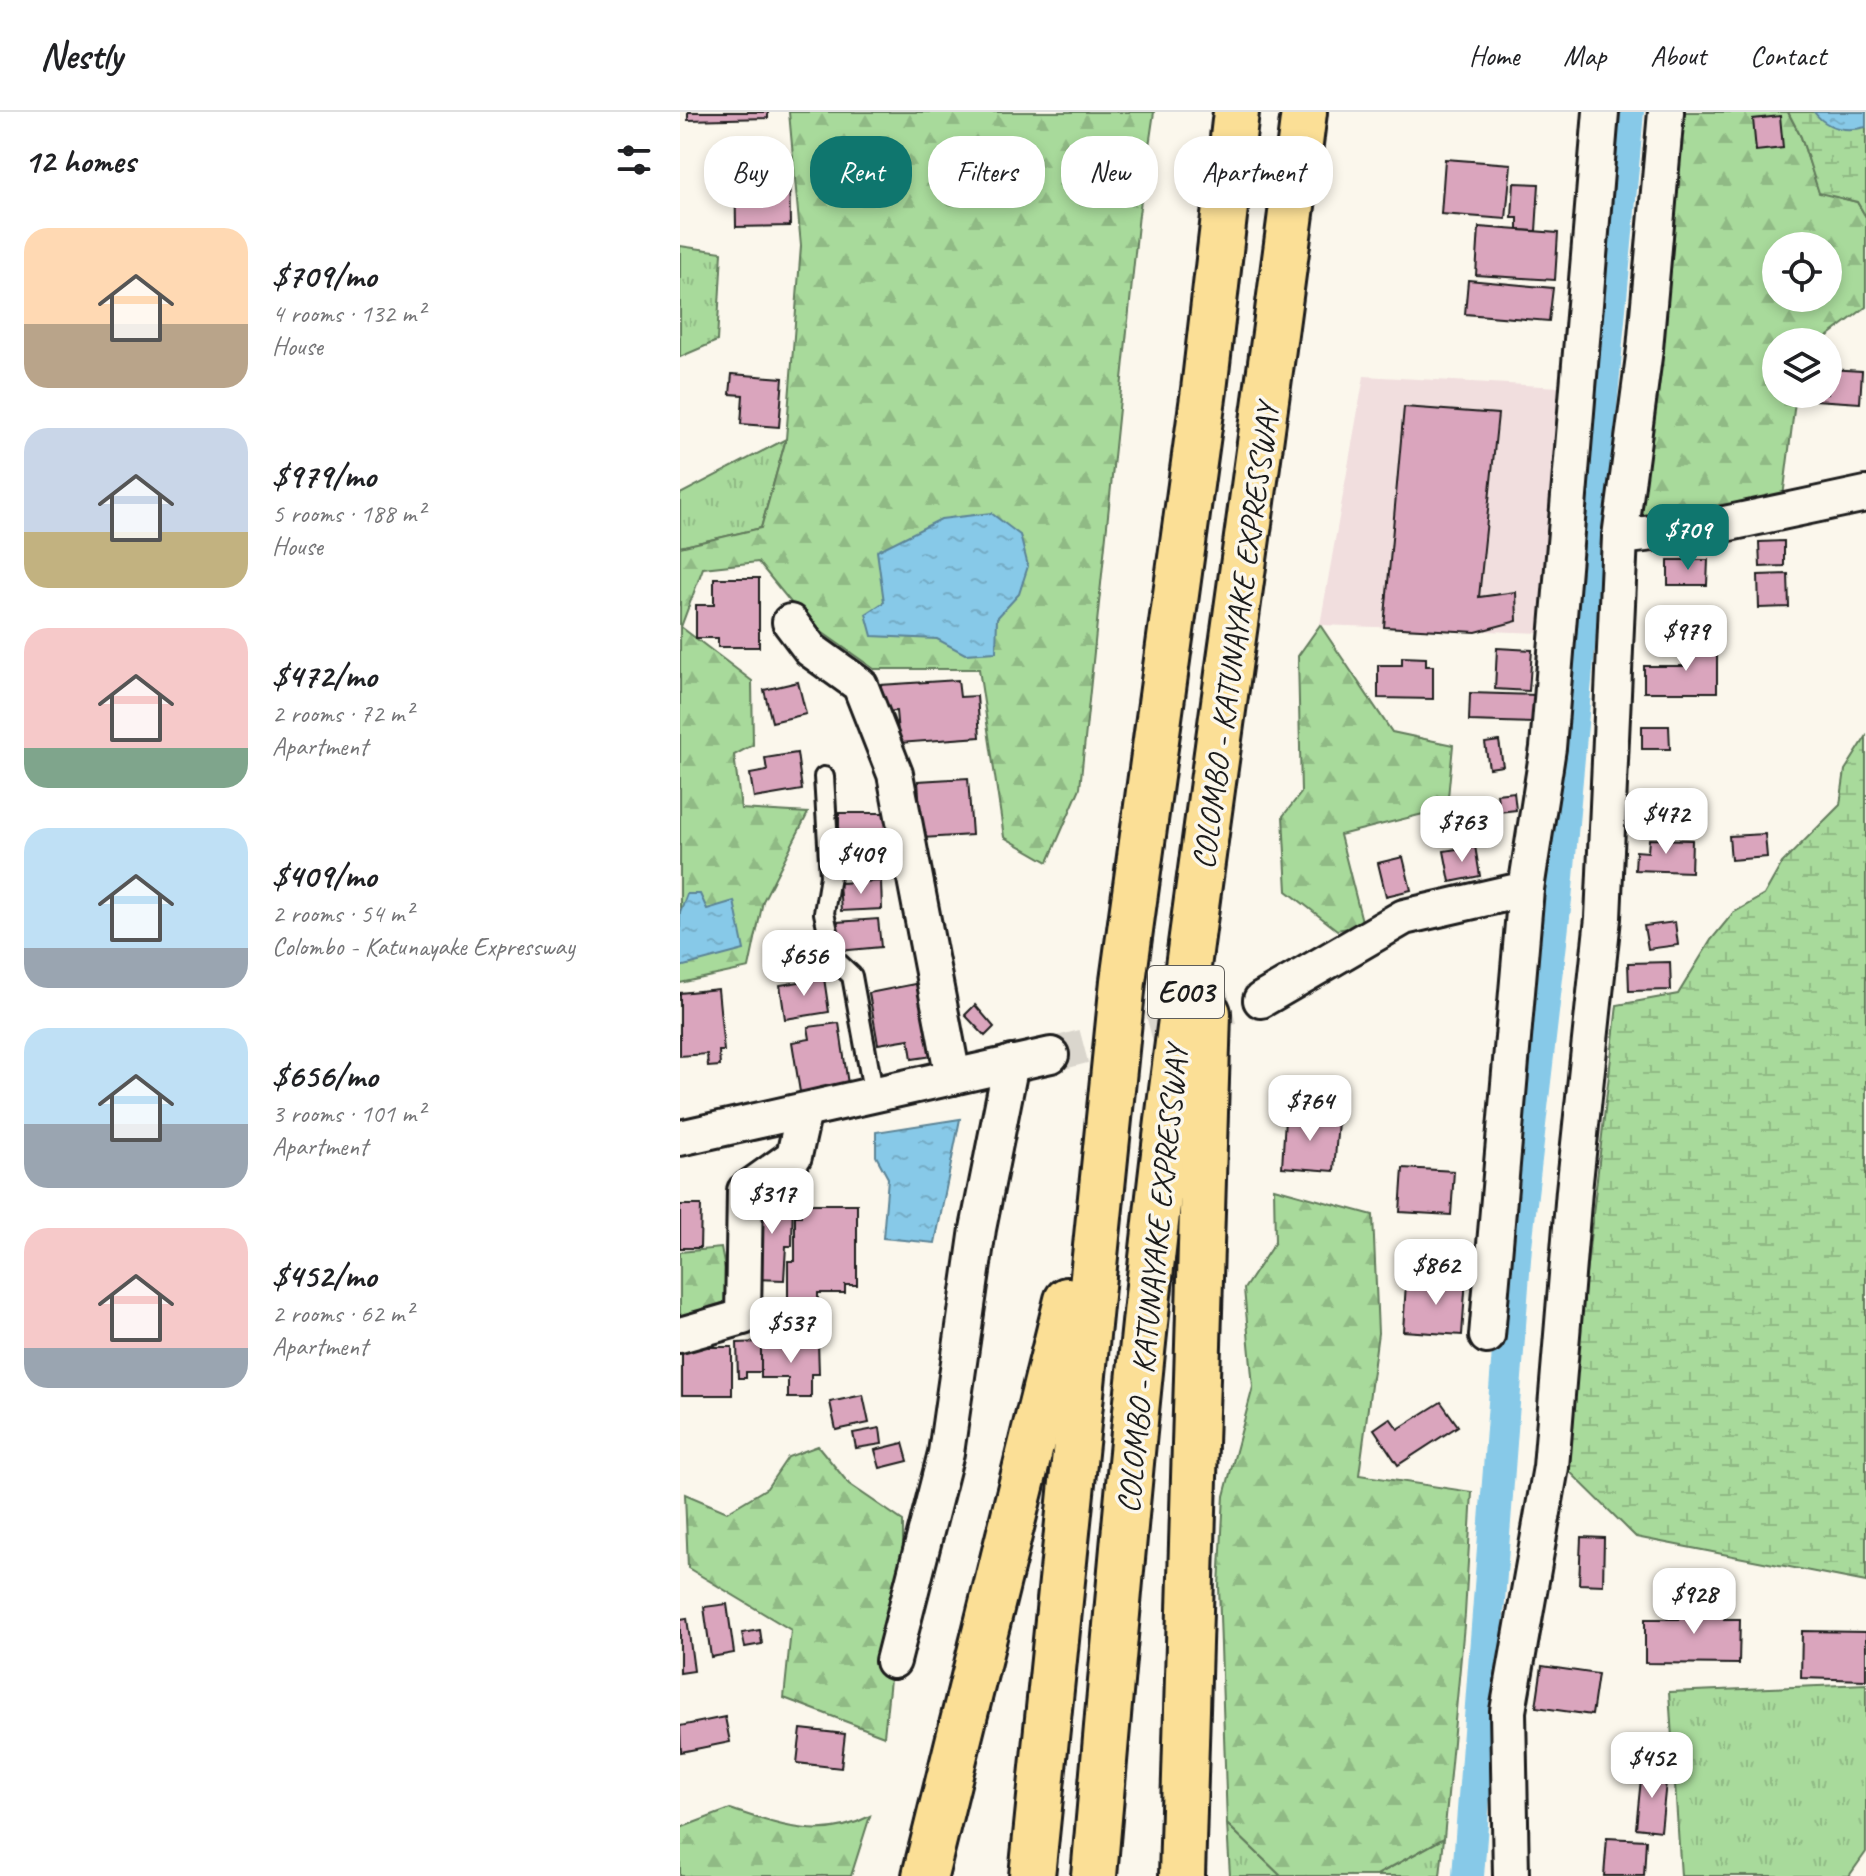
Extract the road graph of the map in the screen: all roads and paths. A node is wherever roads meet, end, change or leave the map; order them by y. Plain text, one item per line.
1 (1236, 112) edge
2 (1304, 112) edge
3 (1601, 112) edge
4 (1666, 112) edge
5 (1866, 494) edge
6 (1620, 537) junction
7 (790, 622) dead end
8 (824, 777) dead end
9 (1215, 782) junction
10 (1526, 889) junction
11 (1261, 1000) tunnel mouth
12 (1051, 1055) tunnel mouth
13 (1011, 1063) junction
14 (953, 1077) junction
15 (874, 1096) junction
16 (804, 1111) junction
17 (680, 1138) edge
18 (1105, 1146) junction
19 (680, 1335) edge
20 (1487, 1336) dead end
21 (893, 1661) dead end
22 (925, 1876) edge
23 (1032, 1876) edge
24 (1094, 1876) edge
25 (1182, 1876) edge
26 (1511, 1876) edge

1 - 18 highway, COLOMBO - KATUNAYAKE EXPRESSWAY / E003
2 - 9 highway, COLOMBO - KATUNAYAKE EXPRESSWAY / E003
3 - 10 street
4 - 6 street
5 - 6 street
6 - 26 street
7 - 14 street
8 - 15 lane
9 - 24 highway, COLOMBO - KATUNAYAKE EXPRESSWAY / E003
9 - 25 highway
10 - 11 street
10 - 20 street
12 - 13 street
13 - 14 street
13 - 21 street
14 - 15 street
15 - 16 street
16 - 17 street
16 - 19 street
18 - 22 highway
18 - 23 highway, COLOMBO - KATUNAYAKE EXPRESSWAY / E003

